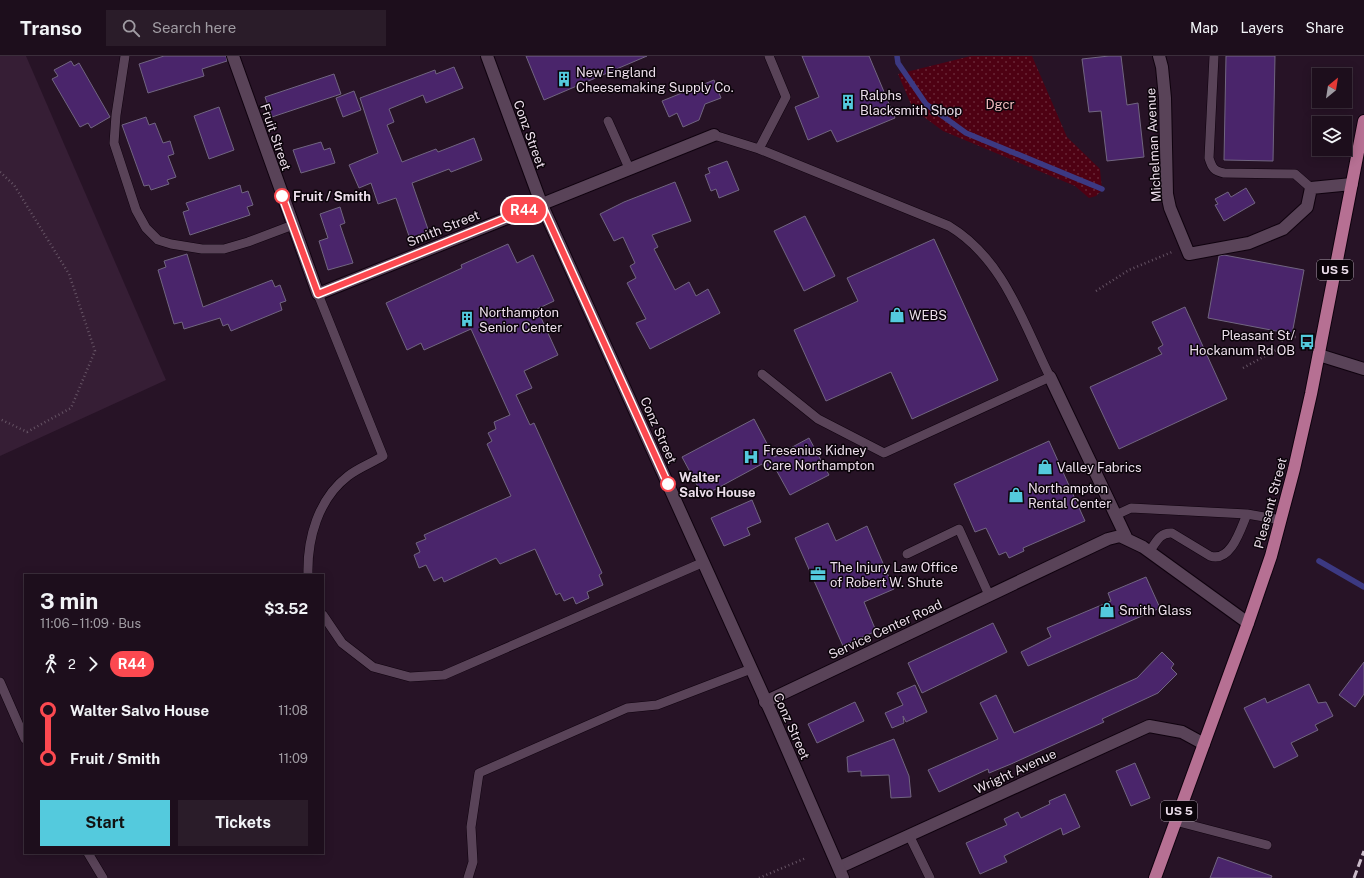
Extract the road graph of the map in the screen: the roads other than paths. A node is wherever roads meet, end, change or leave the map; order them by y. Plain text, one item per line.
1 (125, 56) edge
2 (233, 56) edge
3 (488, 56) edge
4 (769, 56) edge
5 (1159, 56) edge
6 (1214, 56) edge
7 (608, 121) dead end
8 (1364, 122) edge
9 (714, 135) joint
10 (759, 149) junction
11 (629, 168) junction
12 (1352, 184) junction
13 (1311, 188) junction
14 (541, 204) junction
15 (293, 225) junction
16 (318, 294) junction
17 (1319, 356) junction
18 (1364, 369) edge
19 (762, 374) dead end
20 (1050, 377) junction
21 (1247, 514) junction
22 (1116, 515) junction
23 (1281, 520) junction
24 (1127, 539) junction
25 (1150, 551) junction
26 (908, 554) dead end
27 (704, 562) junction
28 (308, 574) edge
29 (989, 595) junction
30 (324, 616) edge
31 (1248, 623) junction
32 (751, 669) junction
33 (0, 682) edge
34 (765, 702) junction
35 (24, 737) edge
36 (1204, 744) junction
37 (1175, 821) junction
38 (909, 835) junction
39 (1267, 845) dead end
40 (89, 854) edge
41 (841, 872) edge
42 (103, 878) edge
43 (468, 878) edge
44 (930, 878) edge
45 (1154, 878) edge

1 - 15 lane
2 - 15 street, Fruit Street
3 - 14 street, Conz Street
4 - 10 lane
5 - 13 street, Michelman Avenue
6 - 13 lane
7 - 11 lane
8 - 12 main road, Pleasant Street / US 5
9 - 10 lane
9 - 11 street, Smith Street
10 - 20 lane
11 - 14 street, Smith Street
12 - 13 street
12 - 17 main road, Pleasant Street / US 5
14 - 16 street, Smith Street
14 - 27 street, Conz Street
15 - 16 street, Fruit Street
16 - 28 lane
17 - 18 street
17 - 23 main road, Pleasant Street / US 5
19 - 20 lane
20 - 22 street
21 - 22 lane
21 - 23 lane
21 - 25 lane
22 - 24 street
23 - 31 main road, Pleasant Street / US 5
24 - 25 street, Service Center Road
24 - 29 street, Service Center Road
25 - 31 street, Service Center Road
26 - 29 lane
27 - 30 lane
27 - 32 street, Conz Street
29 - 34 street, Service Center Road
31 - 36 main road, Pleasant Street / US 5
32 - 34 street, Conz Street
32 - 43 lane
33 - 35 lane
34 - 41 street, Conz Street
36 - 37 main road, Pleasant Street / US 5
36 - 38 street, Wright Avenue
37 - 39 lane
37 - 45 main road, Pleasant Street / US 5
38 - 41 street, Wright Avenue
38 - 44 lane
40 - 42 lane

